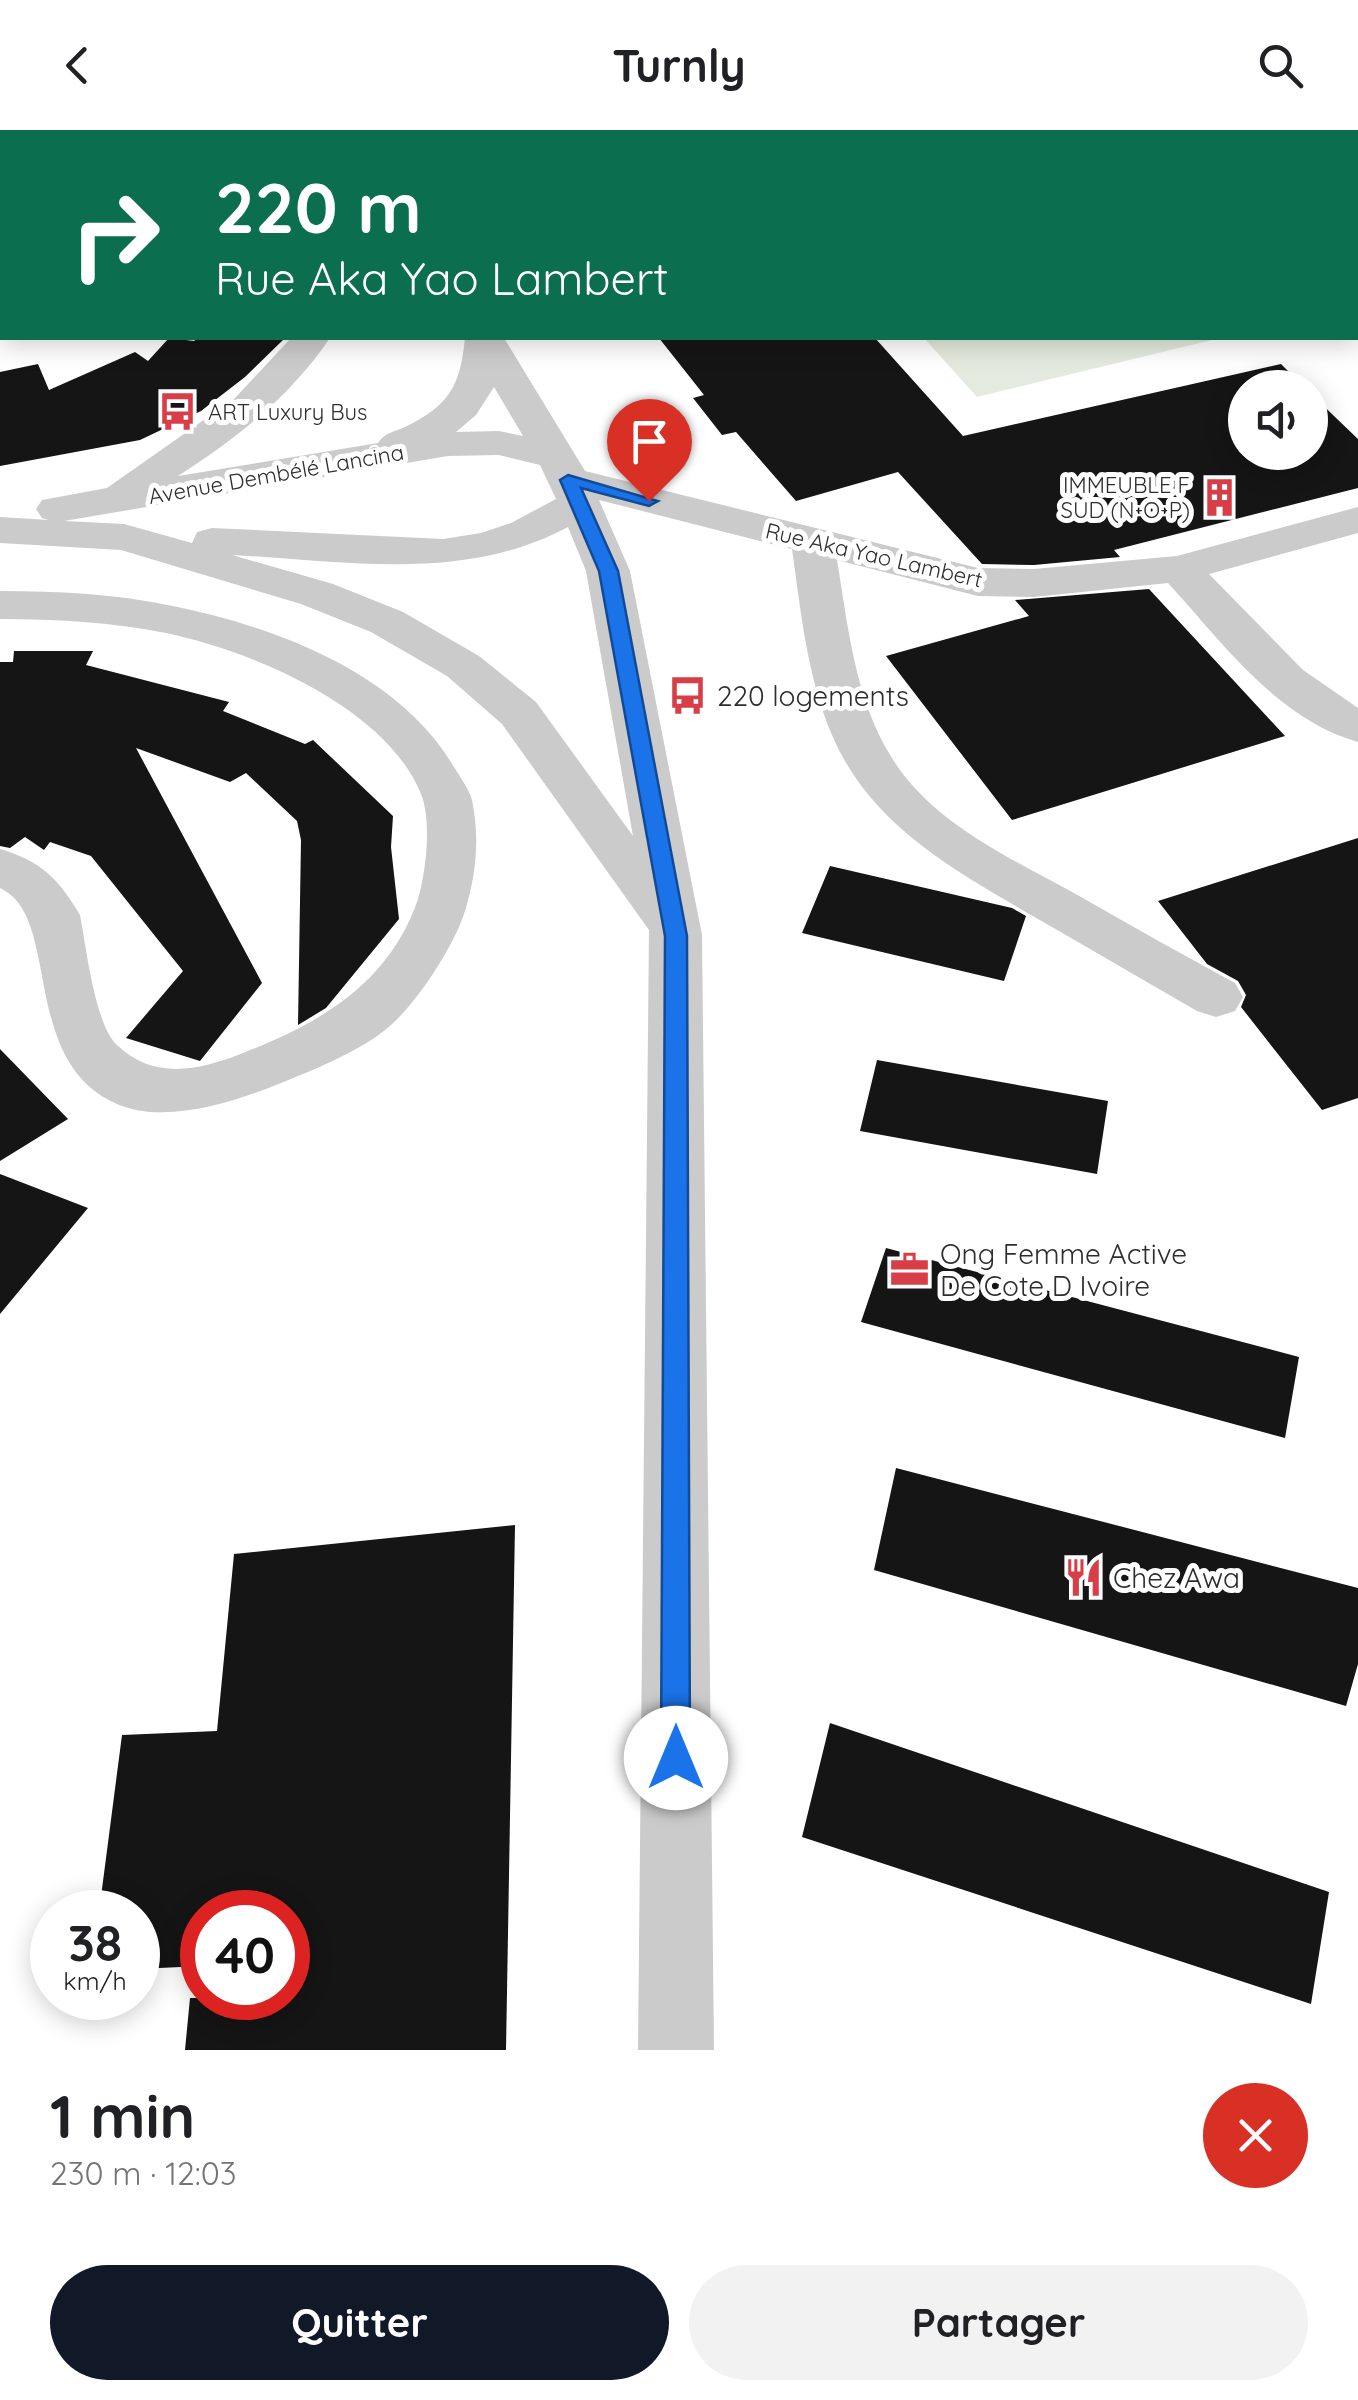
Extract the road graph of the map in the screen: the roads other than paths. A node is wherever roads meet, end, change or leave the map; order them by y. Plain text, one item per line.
1 (309, 340) edge
2 (484, 340) edge
3 (485, 340) edge
4 (361, 460) junction
5 (566, 480) junction
6 (0, 517) edge
7 (115, 520) junction
8 (1358, 520) edge
9 (0, 530) edge
10 (814, 543) junction
11 (1179, 569) junction
12 (0, 606) edge
13 (1358, 726) edge
14 (0, 867) edge
15 (676, 936) junction
16 (1216, 997) dead end
17 (676, 2050) edge

1 - 7 street
2 - 4 street
3 - 5 street
4 - 5 street, Avenue Dembélé Lancina
4 - 7 street, Avenue Dembélé Lancina
5 - 7 street, Avenue Dembélé Lancina
5 - 10 street, Rue Aka Yao Lambert
5 - 15 street
6 - 7 street, Avenue Dembélé Lancina
7 - 9 street
7 - 15 street
8 - 11 street, Rue Aka Yao Lambert
10 - 11 street, Rue Aka Yao Lambert
10 - 16 street
11 - 13 street
12 - 14 street
15 - 17 street

